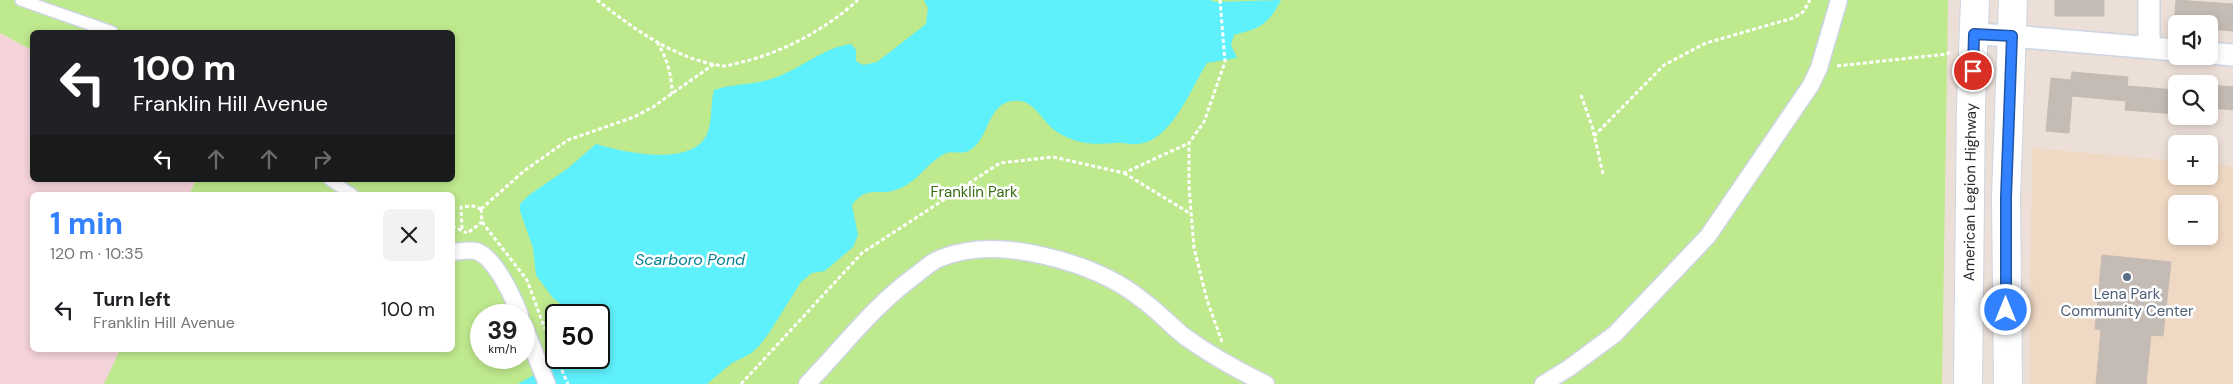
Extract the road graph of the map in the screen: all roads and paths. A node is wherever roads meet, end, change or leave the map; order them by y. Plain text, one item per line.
1 (21, 0) edge
2 (597, 0) edge
3 (858, 0) edge
4 (1220, 0) edge
5 (1810, 0) edge
6 (1839, 0) edge
7 (1975, 0) edge
8 (2013, 0) edge
9 (2150, 0) edge
10 (106, 30) edge
11 (1974, 34) junction
12 (2012, 36) junction
13 (657, 41) junction
14 (2149, 47) junction
15 (2168, 49) edge
16 (1947, 54) dead end
17 (2218, 54) edge
18 (2233, 55) edge
19 (714, 63) junction
20 (1819, 68) junction
21 (672, 94) junction
22 (1580, 95) dead end
23 (1594, 136) junction
24 (1189, 143) junction
25 (1124, 173) junction
26 (1603, 174) dead end
27 (333, 182) edge
28 (348, 192) edge
29 (481, 208) junction
30 (1191, 214) junction
31 (455, 227) edge
32 (462, 230) junction
33 (455, 252) edge
34 (514, 304) edge
35 (535, 357) edge
36 (1230, 367) junction
37 (562, 369) edge
38 (547, 384) edge
39 (568, 384) edge
40 (741, 384) edge
41 (807, 384) edge
42 (1266, 384) edge
43 (1543, 384) edge
44 (1968, 384) edge
45 (2008, 384) edge

1 - 10 lane
2 - 13 path
3 - 19 path
4 - 24 path
5 - 23 path
6 - 20 street
7 - 11 main road, American Legion Highway
8 - 12 main road
9 - 14 street
11 - 12 street
11 - 44 main road, American Legion Highway
12 - 14 street
12 - 45 main road
13 - 19 path
13 - 21 path
14 - 15 street
16 - 20 path
17 - 18 street
19 - 21 path
20 - 43 street
21 - 29 path
22 - 23 path
23 - 26 path
24 - 25 path
24 - 30 path
25 - 30 path
25 - 40 path
27 - 28 lane
29 - 32 path
29 - 32 path
30 - 36 path
31 - 32 path
33 - 34 street
35 - 38 street
36 - 41 street
36 - 42 street
37 - 39 path

